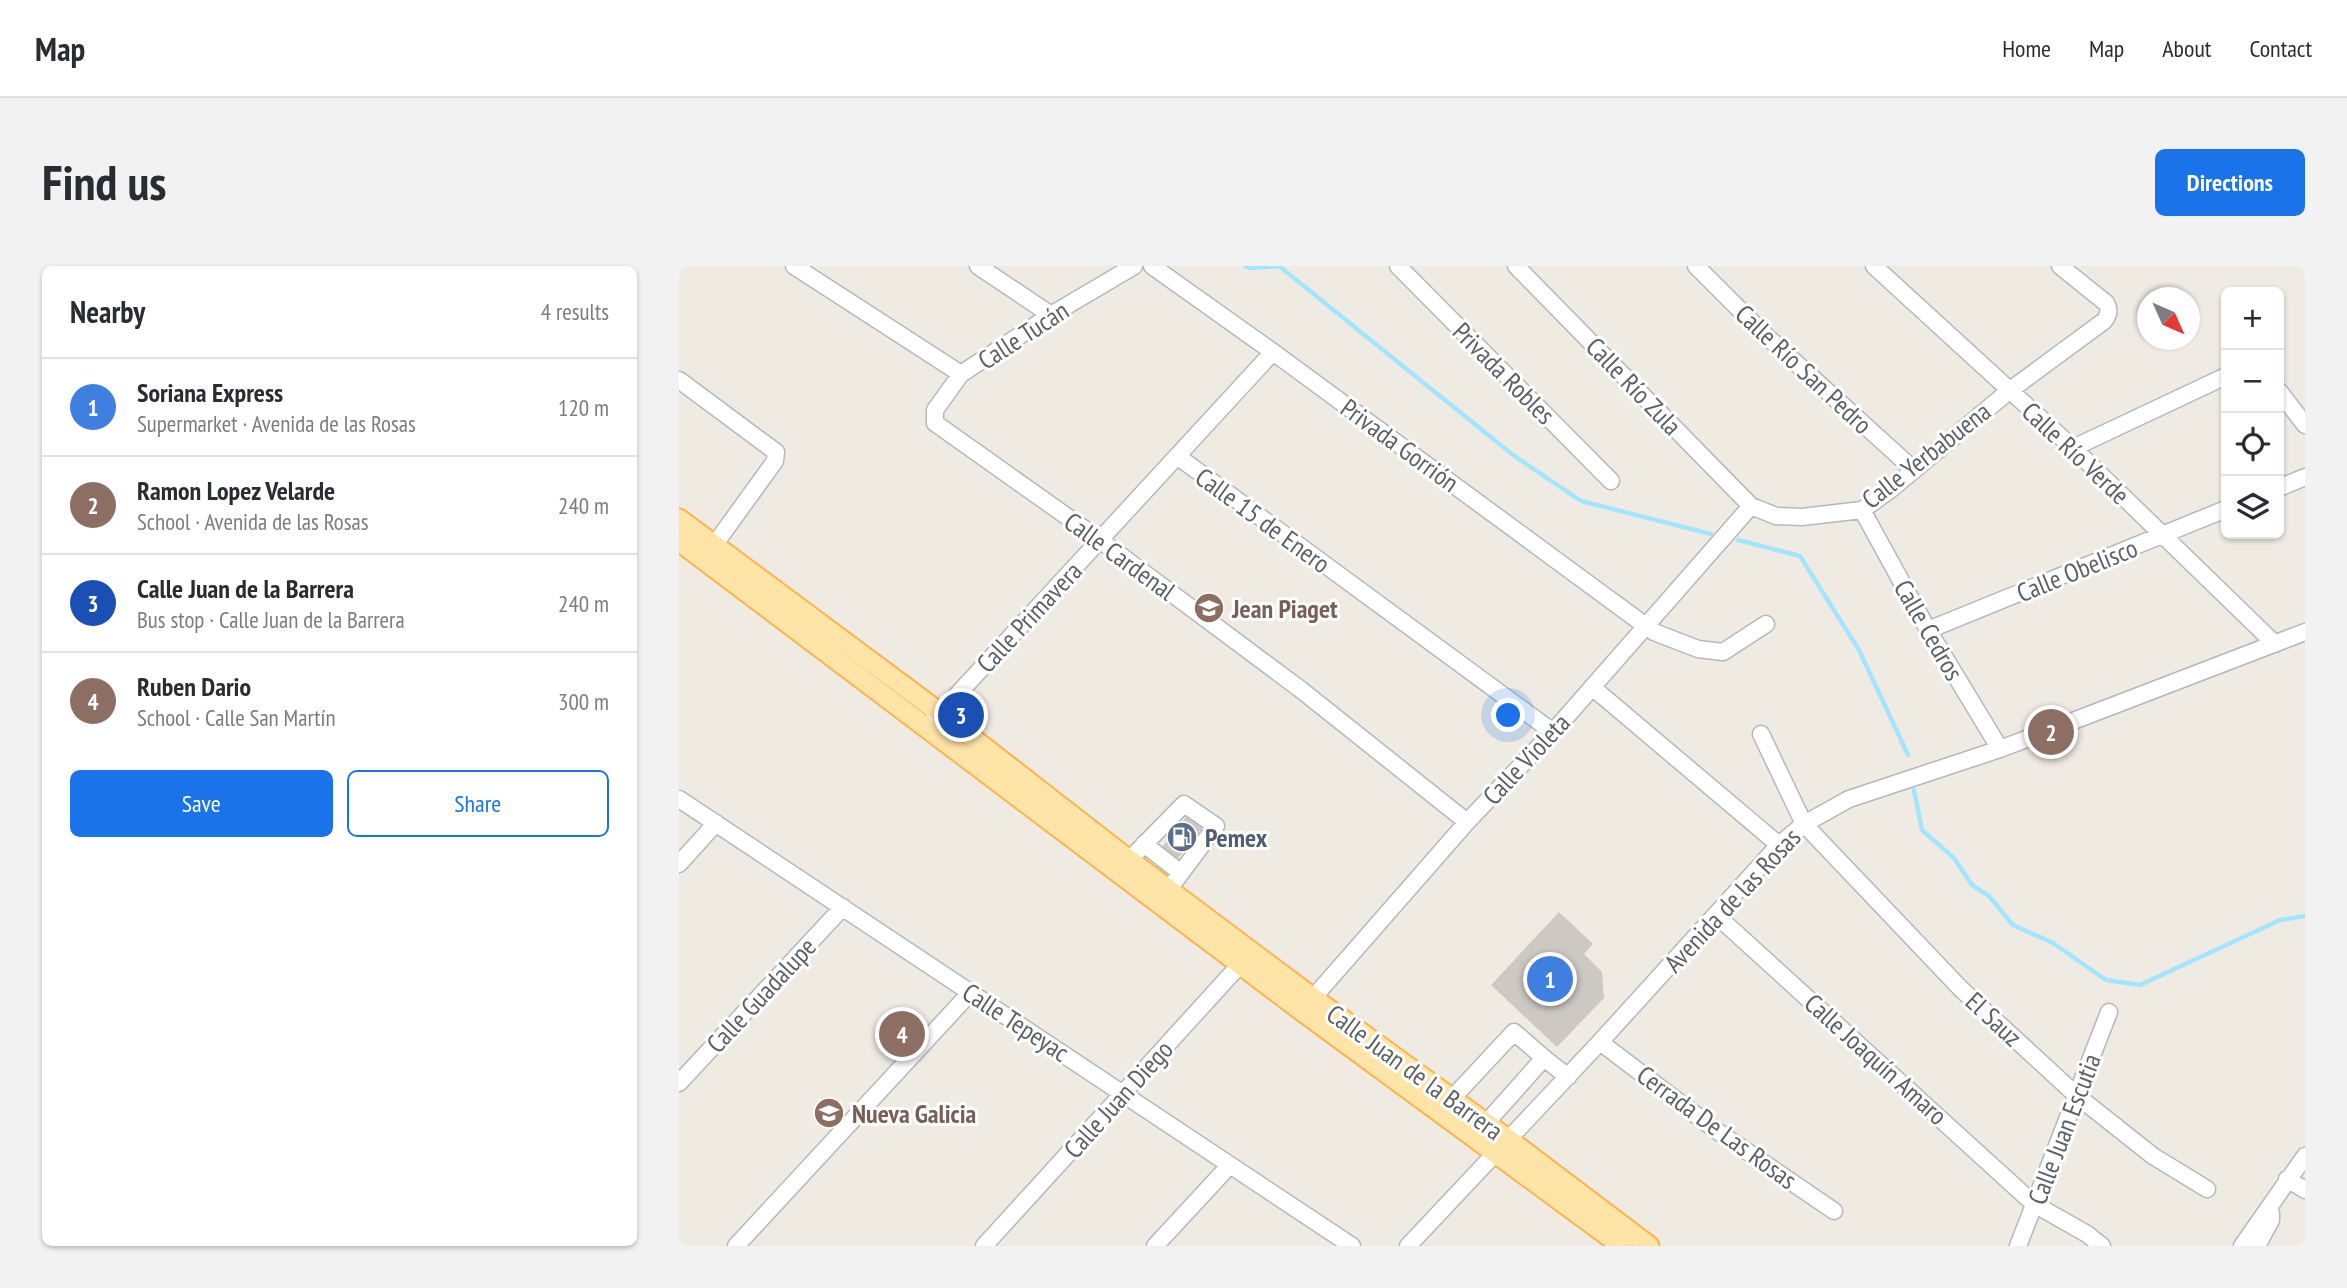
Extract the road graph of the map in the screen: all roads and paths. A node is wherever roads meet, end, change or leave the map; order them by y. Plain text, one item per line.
1 (794, 266) edge
2 (978, 266) edge
3 (1134, 266) edge
4 (1152, 266) edge
5 (1398, 266) edge
6 (1516, 266) edge
7 (1696, 266) edge
8 (1874, 266) edge
9 (2063, 267) edge
10 (1051, 315) junction
11 (1273, 352) junction
12 (961, 374) junction
13 (2221, 378) edge
14 (679, 380) edge
15 (2009, 391) junction
16 (2284, 398) edge
17 (935, 423) joint
18 (2305, 425) edge
19 (2073, 448) junction
20 (1177, 456) junction
21 (1914, 470) junction
22 (2305, 477) edge
23 (1611, 481) dead end
24 (2284, 486) edge
25 (1751, 506) junction
26 (1862, 510) junction
27 (2221, 511) edge
28 (679, 519) edge
29 (2163, 535) junction
30 (1100, 540) junction
31 (679, 541) edge
32 (709, 552) junction
33 (1766, 624) dead end
34 (1646, 627) junction
35 (1928, 630) junction
36 (2305, 632) edge
37 (2274, 644) junction
38 (1592, 687) junction
39 (934, 720) junction
40 (1553, 732) junction
41 (1761, 734) dead end
42 (2000, 749) junction
43 (679, 799) edge
44 (1467, 821) junction
45 (716, 823) junction
46 (1804, 824) junction
47 (1144, 844) junction
48 (1779, 845) junction
49 (1129, 860) junction
50 (679, 864) edge
51 (1181, 873) junction
52 (1156, 886) junction
53 (843, 908) junction
54 (1716, 915) junction
55 (1246, 958) junction
56 (970, 993) junction
57 (1308, 1005) junction
58 (2109, 1012) dead end
59 (1600, 1042) junction
60 (1544, 1058) junction
61 (1568, 1077) junction
62 (679, 1083) edge
63 (1123, 1094) junction
64 (2076, 1095) junction
65 (1446, 1105) junction
66 (1480, 1130) junction
67 (1503, 1147) junction
68 (2305, 1156) edge
69 (1230, 1165) junction
70 (2287, 1179) junction
71 (2207, 1189) dead end
72 (2305, 1190) edge
73 (2034, 1203) junction
74 (2268, 1207) junction
75 (1835, 1211) dead end
76 (736, 1246) edge
77 (984, 1246) edge
78 (1156, 1246) edge
79 (1352, 1246) edge
80 (1408, 1246) edge
81 (1622, 1246) edge
82 (1649, 1246) edge
83 (2018, 1246) edge
84 (2102, 1246) edge
85 (2242, 1246) edge
86 (2257, 1246) edge

1 - 12 street
2 - 10 street
3 - 10 street, Calle Tucán
4 - 11 street, Privada Gorrión
5 - 23 street, Privada Robles
6 - 25 street, Calle Río Zula
7 - 21 street, Calle Río San Pedro
8 - 15 street, Calle Río Verde
9 - 15 street, Calle Yerbabuena
10 - 12 street, Calle Tucán
11 - 20 street, Calle Primavera
11 - 34 street, Privada Gorrión
12 - 17 street, Calle Tucán
13 - 19 street
14 - 32 street
15 - 19 street, Calle Río Verde
15 - 21 street, Calle Yerbabuena
16 - 18 street
17 - 30 street, Calle Cardenal
19 - 29 street, Calle Río Verde
20 - 30 street, Calle Primavera
20 - 40 street, Calle 15 de Enero
21 - 26 street, Calle Yerbabuena
22 - 24 street
25 - 26 street, Calle Yerbabuena
25 - 34 street, Calle Violeta
26 - 35 street, Calle Cedros
27 - 29 street, Calle Obelisco
28 - 32 main road, Calle Juan de la Barrera
29 - 35 street, Calle Obelisco
29 - 37 street, Calle Río Verde
30 - 39 street, Calle Primavera
30 - 44 street, Calle Cardenal
31 - 32 main road, Calle Juan de la Barrera
32 - 39 main road, Calle Juan de la Barrera
33 - 34 street, Privada Gorrión
34 - 38 street, Calle Violeta
35 - 42 street, Calle Cedros
36 - 37 street, Avenida de las Rosas
37 - 42 street, Avenida de las Rosas
38 - 40 street, Calle Violeta
38 - 48 street
39 - 49 main road, Calle Juan de la Barrera
39 - 52 main road, Calle Juan de la Barrera
40 - 44 street, Calle Violeta
41 - 46 street, El Sauz
42 - 46 street, Avenida de las Rosas
43 - 45 street, Calle Tepeyac
44 - 57 street, Calle Violeta
45 - 50 street
45 - 53 street, Calle Tepeyac
46 - 48 street, Avenida de las Rosas
46 - 64 street, El Sauz
47 - 49 street
47 - 51 street
47 - 51 street
48 - 54 street, Avenida de las Rosas
49 - 52 main road, Calle Juan de la Barrera
51 - 52 street
52 - 55 main road, Calle Juan de la Barrera
53 - 56 street, Calle Tepeyac
53 - 62 street, Calle Guadalupe
54 - 59 street, Avenida de las Rosas
54 - 73 street, Calle Joaquín Amaro
55 - 57 main road, Calle Juan de la Barrera
55 - 63 street, Calle Juan Diego
56 - 63 street, Calle Tepeyac
56 - 76 street
57 - 65 main road, Calle Juan de la Barrera
58 - 64 street, Calle Juan Escutia
59 - 61 street, Avenida de las Rosas
59 - 75 street, Cerrada De Las Rosas
60 - 61 street
60 - 65 street
60 - 66 street
61 - 67 street, Avenida de las Rosas
63 - 69 street, Calle Tepeyac
63 - 77 street, Calle Juan Diego
64 - 71 street, El Sauz
64 - 73 street, Calle Juan Escutia
65 - 66 main road, Calle Juan de la Barrera
66 - 67 main road, Calle Juan de la Barrera
67 - 80 street, Avenida de las Rosas
67 - 81 main road, Calle Juan de la Barrera
67 - 82 main road, Calle Juan de la Barrera
68 - 70 street
69 - 78 street
69 - 79 street, Calle Tepeyac
70 - 72 street
70 - 74 street
73 - 83 street, Calle Juan Escutia
73 - 84 street, Calle Joaquín Amaro
74 - 85 street
74 - 86 street

